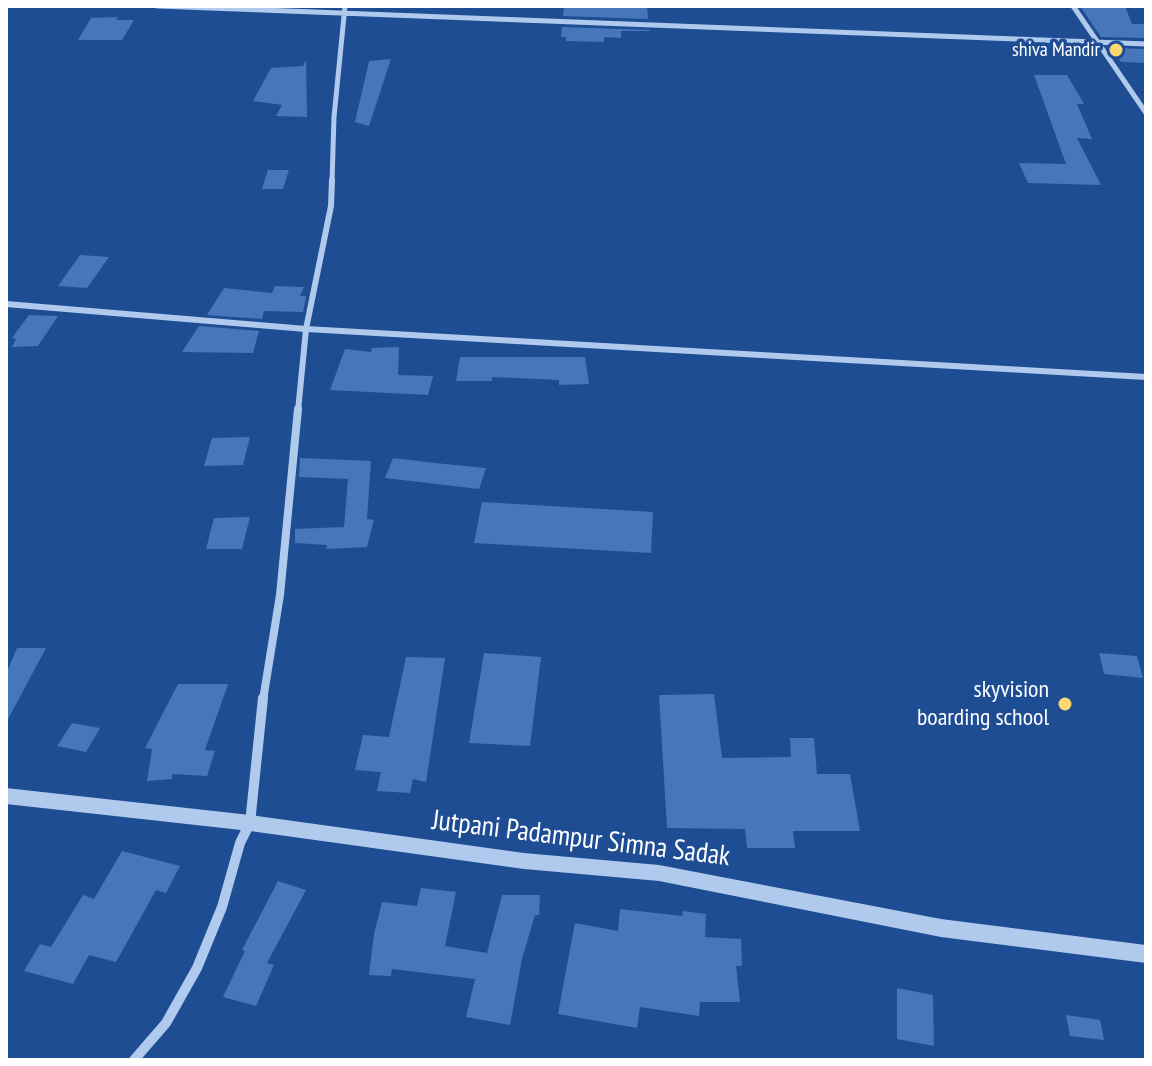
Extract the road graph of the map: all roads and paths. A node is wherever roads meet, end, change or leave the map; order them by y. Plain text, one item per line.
1 (158, 6) edge
2 (1073, 6) edge
3 (344, 11) edge
4 (1100, 42) junction
5 (1146, 44) edge
6 (1146, 113) edge
7 (6, 304) edge
8 (306, 329) junction
9 (1146, 377) edge
10 (6, 796) edge
11 (250, 823) junction
12 (1146, 954) edge
13 (134, 1060) edge

1 - 3 street
2 - 4 street
3 - 4 street
3 - 8 street
4 - 5 street
4 - 6 street
7 - 8 street
8 - 9 street
8 - 11 street
10 - 11 street, Jutpani Padampur Simna Sadak
11 - 12 street, Jutpani Padampur Simna Sadak
11 - 13 street

